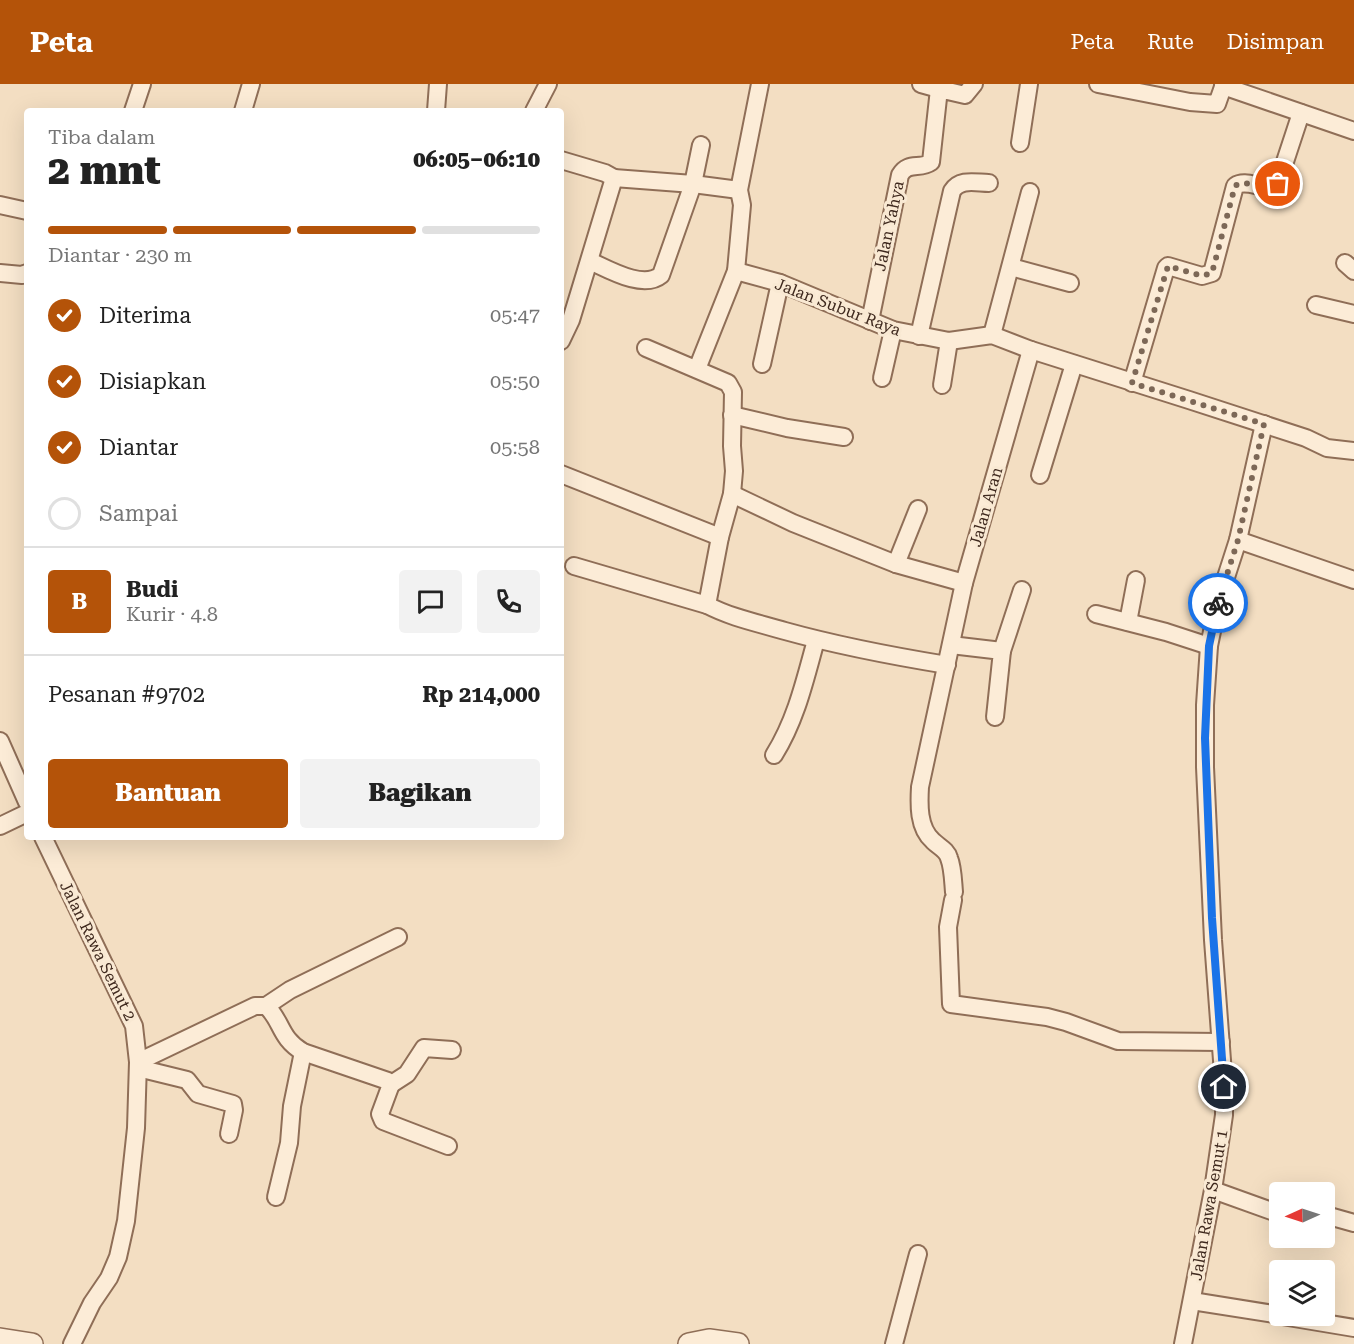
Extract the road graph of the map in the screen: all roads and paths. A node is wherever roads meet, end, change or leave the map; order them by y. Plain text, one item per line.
1 (142, 84) edge
2 (250, 84) edge
3 (548, 84) edge
4 (760, 84) edge
5 (921, 84) edge
6 (975, 84) edge
7 (1029, 84) edge
8 (1098, 84) edge
9 (435, 85) edge
10 (1223, 85) edge
11 (939, 89) junction
12 (134, 108) edge
13 (244, 108) edge
14 (436, 108) edge
15 (536, 108) edge
16 (1301, 113) junction
17 (1354, 131) edge
18 (1020, 143) dead end
19 (701, 145) dead end
20 (564, 161) edge
21 (614, 178) junction
22 (989, 183) dead end
23 (693, 184) junction
24 (739, 190) junction
25 (1029, 192) dead end
26 (0, 205) edge
27 (24, 210) edge
28 (590, 261) junction
29 (1011, 267) junction
30 (736, 271) junction
31 (24, 274) edge
32 (1, 278) edge
33 (1070, 283) dead end
34 (780, 284) junction
35 (1316, 305) dead end
36 (1354, 314) edge
37 (870, 321) junction
38 (892, 330) junction
39 (992, 334) junction
40 (564, 335) edge
41 (919, 336) junction
42 (949, 341) junction
43 (646, 348) dead end
44 (1031, 350) junction
45 (762, 363) dead end
46 (1074, 364) junction
47 (697, 369) junction
48 (882, 378) dead end
49 (1132, 383) junction
50 (942, 385) dead end
51 (732, 415) junction
52 (1264, 424) junction
53 (844, 437) dead end
54 (1354, 451) edge
55 (564, 475) edge
56 (1040, 475) dead end
57 (732, 494) junction
58 (918, 509) dead end
59 (720, 537) junction
60 (1238, 540) junction
61 (896, 564) junction
62 (574, 566) dead end
63 (1354, 579) edge
64 (1136, 580) dead end
65 (964, 583) junction
66 (1022, 590) dead end
67 (707, 605) junction
68 (1096, 614) dead end
69 (1128, 622) junction
70 (816, 640) junction
71 (951, 645) junction
72 (1209, 646) junction
73 (1002, 651) junction
74 (947, 665) junction
75 (995, 717) dead end
76 (0, 741) edge
77 (774, 755) dead end
78 (24, 795) edge
79 (24, 814) edge
80 (0, 826) edge
81 (44, 840) edge
82 (398, 937) dead end
83 (266, 1006) junction
84 (1221, 1042) junction
85 (452, 1050) dead end
86 (303, 1052) junction
87 (138, 1065) junction
88 (390, 1085) junction
89 (229, 1134) dead end
90 (448, 1146) dead end
91 (1214, 1190) junction
92 (276, 1197) dead end
93 (1269, 1210) edge
94 (1335, 1218) edge
95 (1354, 1223) edge
96 (918, 1254) dead end
97 (1192, 1300) junction
98 (1269, 1313) edge
99 (1335, 1325) edge
100 (1354, 1328) edge
101 (0, 1339) edge
102 (32, 1344) edge
103 (72, 1344) edge
104 (690, 1344) edge
105 (738, 1344) edge
106 (894, 1344) edge
107 (1183, 1344) edge

1 - 12 street
2 - 13 street
3 - 15 street
4 - 24 street
5 - 11 street
6 - 11 street
7 - 18 street
8 - 10 street
9 - 14 street
10 - 16 street
11 - 37 street, Jalan Yahya
16 - 17 street
16 - 49 street
19 - 23 street
20 - 21 street
21 - 23 street
21 - 28 street
22 - 41 street
23 - 24 street
23 - 28 street
24 - 30 street
25 - 29 street
26 - 27 street
28 - 40 street
29 - 33 street
29 - 39 street
30 - 34 street, Jalan Subur Raya
30 - 47 street
31 - 32 street
34 - 37 street, Jalan Subur Raya
34 - 45 street
35 - 36 street
37 - 38 street, Jalan Subur Raya
38 - 41 street, Jalan Subur Raya
38 - 48 street
39 - 42 street, Jalan Subur Raya
39 - 44 street
41 - 42 street, Jalan Subur Raya
42 - 50 street
43 - 47 street
44 - 46 street
44 - 65 street, Jalan Aran
46 - 49 street
46 - 56 street
47 - 51 street
49 - 52 street
51 - 53 street
51 - 57 street
52 - 54 street
52 - 60 street, Jalan Rawa Semut 1
55 - 59 street
57 - 59 street
57 - 61 street
58 - 61 street
59 - 67 street
60 - 63 street
60 - 72 street, Jalan Rawa Semut 1
61 - 65 street
62 - 67 street
64 - 69 street
65 - 71 street, Jalan Aran
66 - 73 street
67 - 70 street
68 - 69 street
69 - 72 street
70 - 74 street
70 - 77 street
71 - 73 street
71 - 74 street, Jalan Aran
72 - 84 street, Jalan Rawa Semut 1
73 - 75 street
74 - 84 street, Jalan Aran
76 - 78 street
79 - 80 street
81 - 87 street, Jalan Rawa Semut 2
82 - 83 street
83 - 86 street
83 - 87 street
84 - 91 street, Jalan Rawa Semut 1
85 - 88 street
86 - 88 street
86 - 92 street
87 - 89 street
87 - 103 street, Jalan Rawa Semut 2
88 - 90 street
91 - 93 street
91 - 97 street, Jalan Rawa Semut 1
94 - 95 street
96 - 106 street
97 - 98 street
97 - 107 street, Jalan Rawa Semut 1
99 - 100 street
101 - 102 street
104 - 105 street

